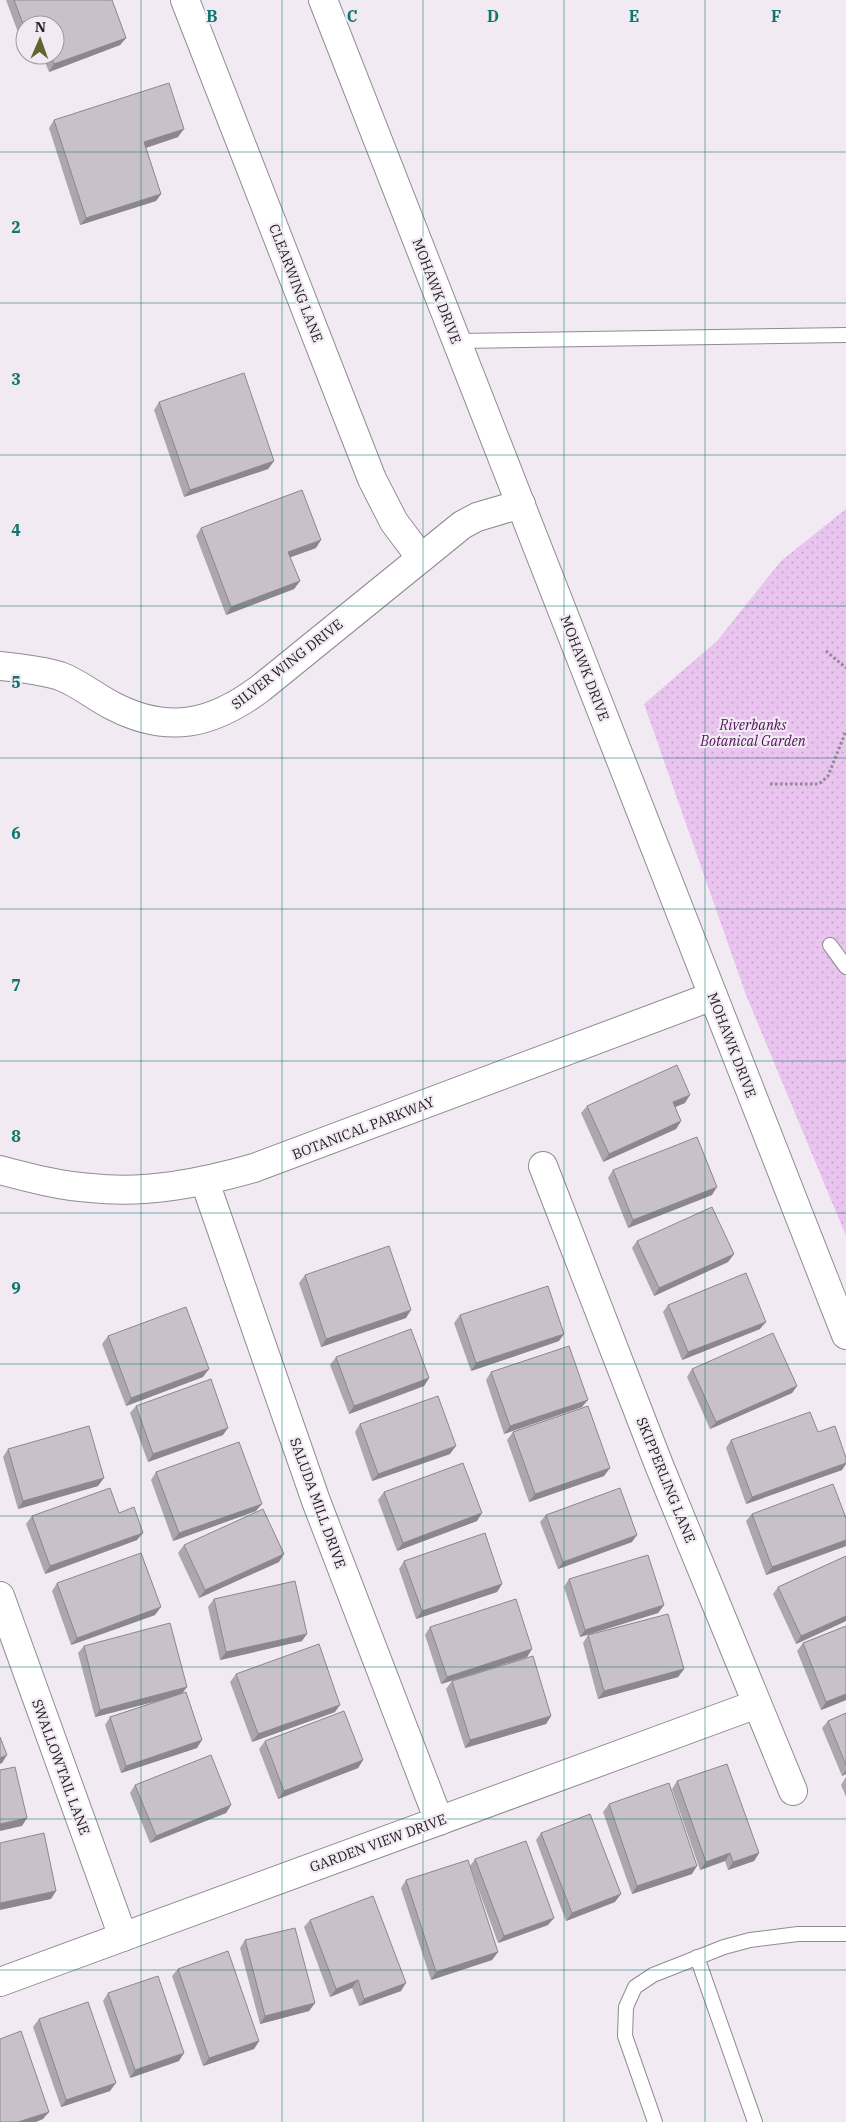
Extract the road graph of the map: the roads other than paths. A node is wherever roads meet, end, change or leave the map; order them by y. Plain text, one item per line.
1 (186, 0) edge
2 (323, 0) edge
3 (846, 335) edge
4 (457, 341) junction
5 (521, 504) junction
6 (421, 558) junction
7 (0, 666) edge
8 (830, 945) dead end
9 (846, 967) edge
10 (713, 996) junction
11 (543, 1166) dead end
12 (0, 1170) edge
13 (205, 1182) junction
14 (846, 1335) edge
15 (0, 1596) edge
16 (757, 1704) junction
17 (793, 1791) dead end
18 (439, 1820) junction
19 (846, 1934) edge
20 (123, 1937) junction
21 (697, 1957) junction
22 (0, 1982) edge
23 (655, 2122) edge
24 (756, 2122) edge

1 - 6 street, CLEARWING LANE
2 - 4 street, MOHAWK DRIVE
3 - 4 lane
4 - 5 street, MOHAWK DRIVE
5 - 6 street, SILVER WING DRIVE
5 - 10 street, MOHAWK DRIVE
6 - 7 street, SILVER WING DRIVE
8 - 9 lane
10 - 13 street, BOTANICAL PARKWAY
10 - 14 street, MOHAWK DRIVE
11 - 16 street, SKIPPERLING LANE
12 - 13 street, BOTANICAL PARKWAY
13 - 18 street, SALUDA MILL DRIVE
15 - 20 street, SWALLOWTAIL LANE
16 - 17 street, SKIPPERLING LANE
16 - 18 street, GARDEN VIEW DRIVE
18 - 20 street, GARDEN VIEW DRIVE
19 - 21 lane
20 - 22 street, GARDEN VIEW DRIVE
21 - 23 lane
21 - 24 lane

